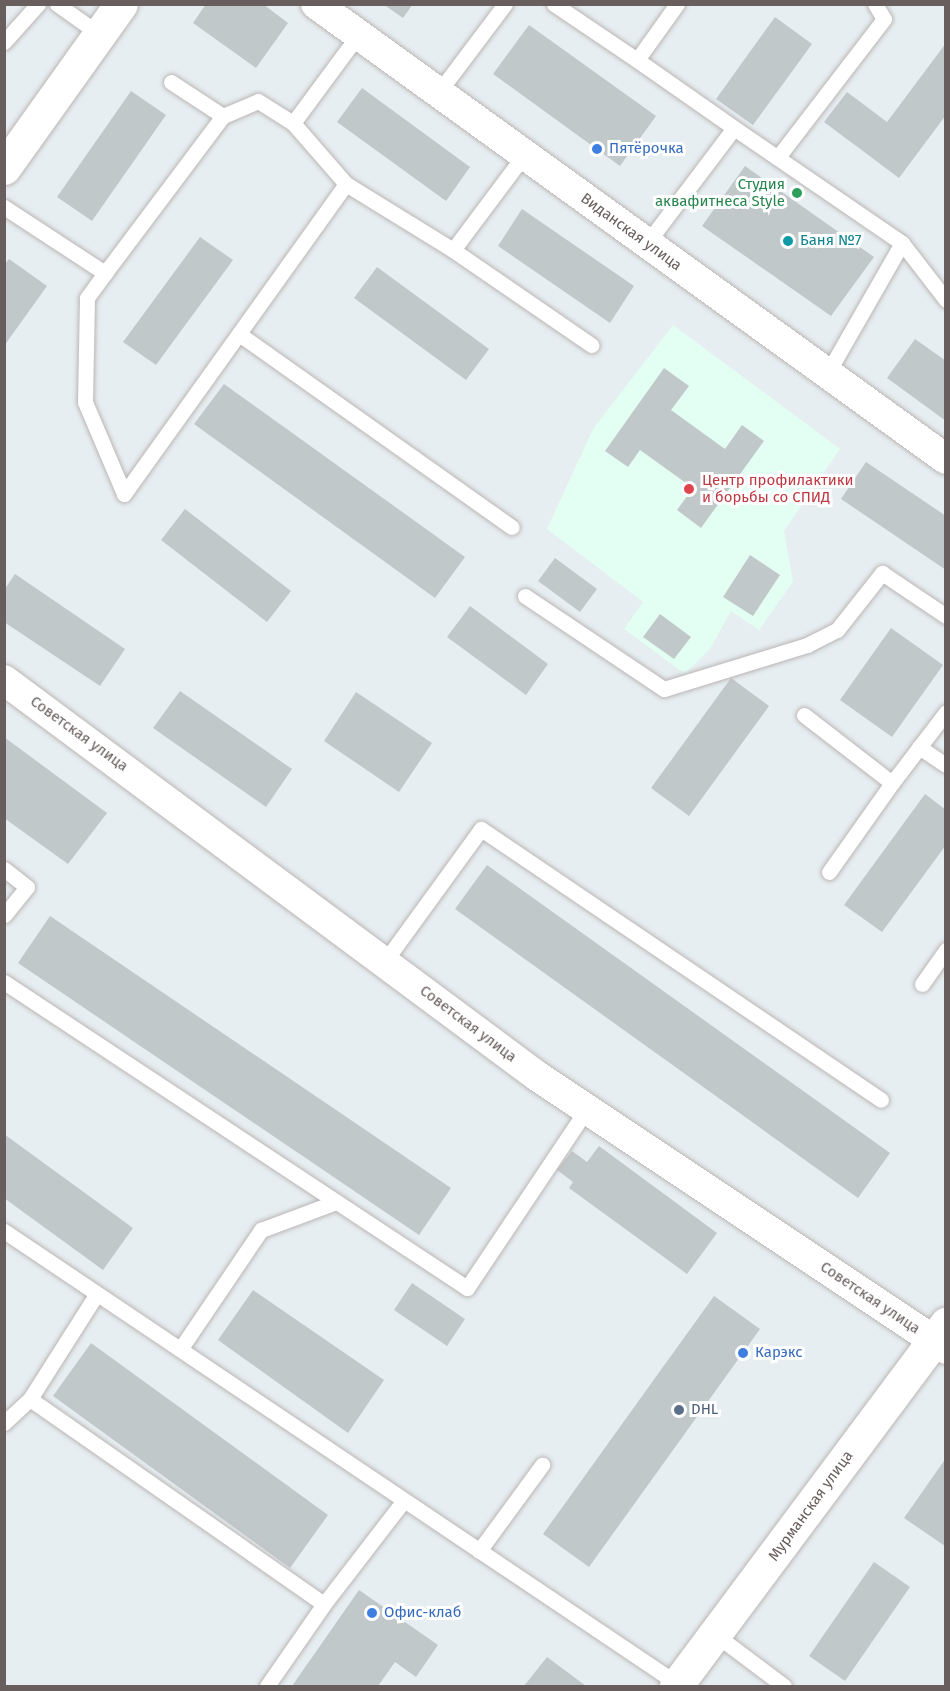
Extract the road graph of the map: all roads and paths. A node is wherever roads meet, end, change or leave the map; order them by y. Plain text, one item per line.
1 (38, 4) edge
2 (57, 4) edge
3 (121, 4) edge
4 (316, 4) edge
5 (505, 4) edge
6 (554, 4) edge
7 (677, 4) edge
8 (875, 4) edge
9 (99, 34) junction
10 (358, 35) junction
11 (4, 42) edge
12 (637, 60) junction
13 (171, 82) dead end
14 (438, 93) junction
15 (224, 116) junction
16 (293, 123) junction
17 (734, 128) junction
18 (524, 155) junction
19 (8, 156) edge
20 (778, 157) junction
21 (346, 184) junction
22 (4, 207) edge
23 (647, 243) junction
24 (902, 243) junction
25 (453, 250) junction
26 (105, 273) junction
27 (945, 300) edge
28 (239, 334) junction
29 (591, 345) dead end
30 (827, 374) junction
31 (945, 459) edge
32 (512, 527) dead end
33 (525, 596) dead end
34 (945, 616) edge
35 (4, 680) edge
36 (945, 712) edge
37 (804, 715) dead end
38 (919, 747) junction
39 (945, 765) edge
40 (892, 783) junction
41 (4, 869) edge
42 (828, 872) dead end
43 (4, 915) edge
44 (945, 950) edge
45 (385, 961) junction
46 (4, 982) edge
47 (922, 984) dead end
48 (881, 1100) dead end
49 (587, 1109) junction
50 (336, 1202) junction
51 (4, 1232) edge
52 (96, 1295) junction
53 (942, 1338) edge
54 (181, 1348) junction
55 (30, 1398) junction
56 (4, 1423) edge
57 (542, 1465) dead end
58 (404, 1500) junction
59 (479, 1551) junction
60 (324, 1604) junction
61 (716, 1635) junction
62 (677, 1685) edge
63 (267, 1686) edge
64 (784, 1686) edge

1 - 11 lane
2 - 9 lane
3 - 9 street
4 - 10 street, Виданская улица
5 - 14 lane
6 - 12 lane
7 - 12 lane
8 - 20 lane
9 - 19 street
10 - 14 street, Виданская улица
10 - 16 lane
12 - 17 lane
13 - 15 lane
14 - 18 street, Виданская улица
15 - 16 lane
15 - 26 lane
16 - 21 lane
17 - 20 lane
17 - 23 lane
18 - 23 street, Виданская улица
18 - 25 lane
20 - 24 lane
21 - 25 lane
21 - 28 lane
22 - 26 lane
23 - 30 street, Виданская улица
24 - 27 lane
24 - 30 lane
25 - 29 lane
26 - 28 lane
28 - 32 lane
30 - 31 street, Виданская улица
33 - 34 lane
35 - 45 street, Советская улица
36 - 38 lane
37 - 40 lane
38 - 39 lane
38 - 40 lane
40 - 42 lane
41 - 43 lane
44 - 47 lane
45 - 48 lane
45 - 49 street, Советская улица
46 - 50 lane
49 - 50 lane
49 - 53 street, Советская улица
50 - 54 lane
51 - 52 lane
52 - 54 lane
52 - 55 lane
53 - 61 street, Мурманская улица
54 - 58 lane
55 - 56 lane
55 - 60 lane
57 - 59 lane
58 - 59 lane
58 - 60 lane
59 - 62 lane
60 - 63 lane
61 - 62 street, Мурманская улица
61 - 64 lane

